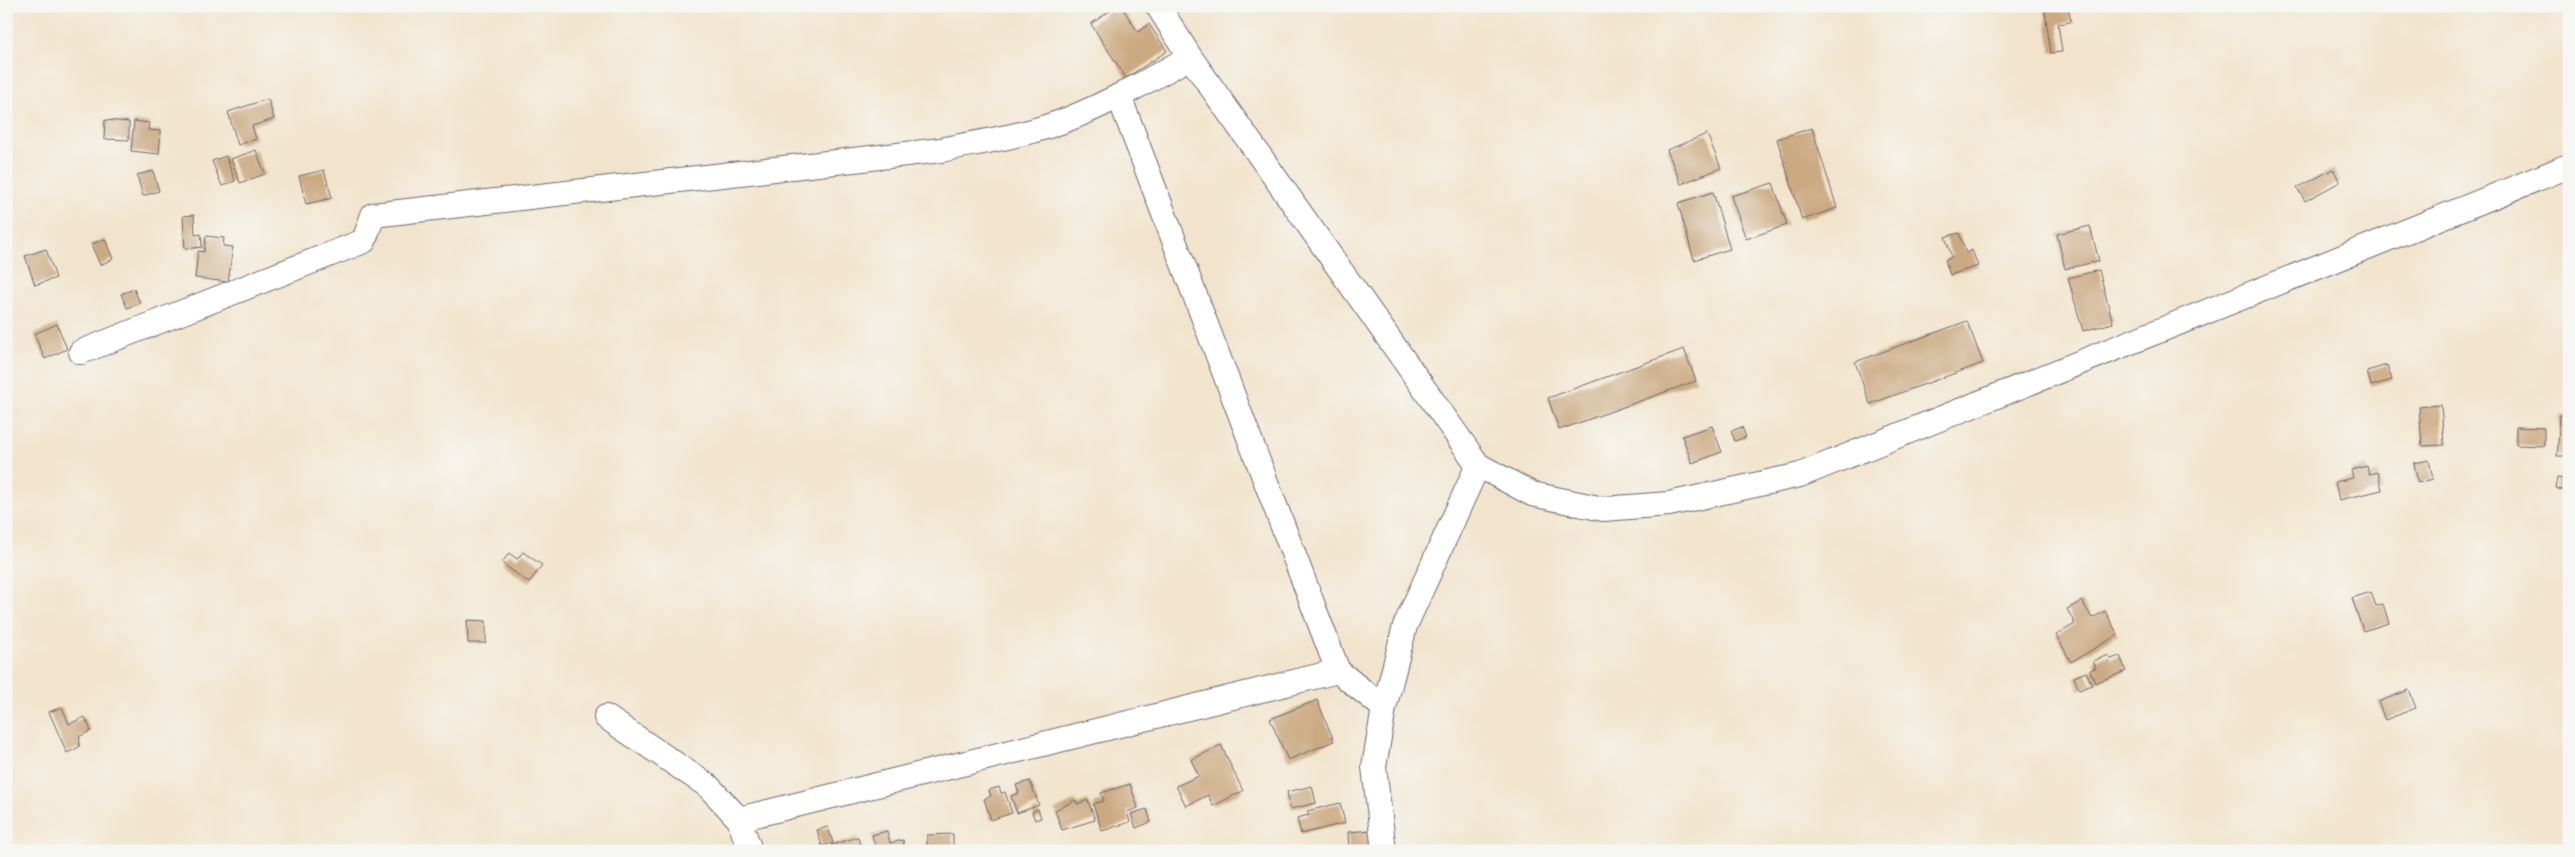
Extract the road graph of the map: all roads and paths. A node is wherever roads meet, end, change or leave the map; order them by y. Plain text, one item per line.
1 (1158, 6) edge
2 (1190, 57) junction
3 (1119, 96) junction
4 (2569, 166) edge
5 (81, 352) dead end
6 (1478, 465) junction
7 (1338, 671) junction
8 (1384, 708) junction
9 (606, 717) dead end
10 (739, 819) junction
11 (750, 851) edge
12 (1384, 851) edge

1 - 2 street
2 - 3 street
2 - 6 street
3 - 5 street
3 - 7 street
4 - 6 street
6 - 8 street
7 - 8 street
7 - 10 street
8 - 12 street
9 - 10 street
10 - 11 street

